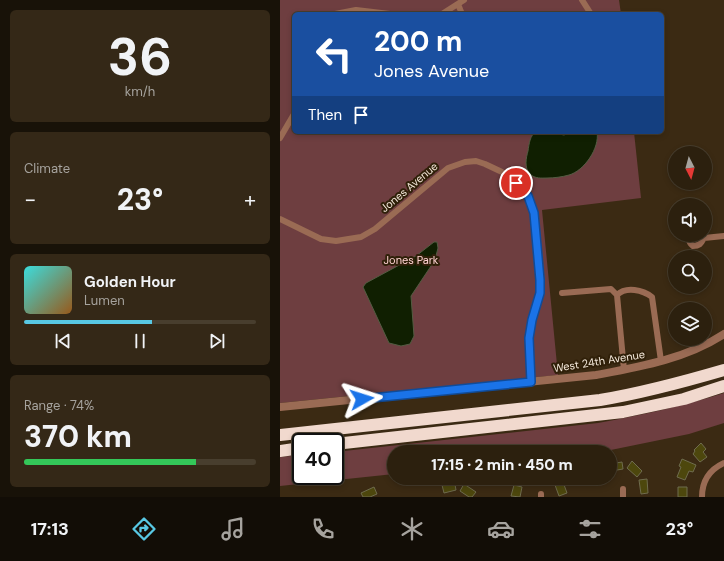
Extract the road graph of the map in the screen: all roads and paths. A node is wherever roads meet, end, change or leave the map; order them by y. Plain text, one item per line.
1 (464, 0) edge
2 (582, 0) edge
3 (458, 4) junction
4 (346, 12) edge
5 (373, 12) edge
6 (445, 12) edge
7 (461, 12) edge
8 (590, 12) edge
9 (292, 117) edge
10 (280, 138) edge
11 (280, 219) edge
12 (724, 236) edge
13 (712, 237) edge
14 (690, 242) edge
15 (700, 242) edge
16 (562, 293) dead end
17 (617, 295) junction
18 (724, 334) edge
19 (661, 361) junction
20 (624, 370) junction
21 (724, 370) edge
22 (531, 382) junction
23 (724, 386) edge
24 (280, 407) edge
25 (280, 435) edge
26 (344, 443) edge
27 (292, 449) edge
28 (280, 451) edge
29 (724, 463) edge
30 (622, 489) dead end
31 (623, 497) edge
32 (702, 497) edge

1 - 3 street
2 - 8 street
3 - 6 street
3 - 7 street
4 - 5 street
9 - 10 street
11 - 22 street, Jones Avenue
12 - 13 street
14 - 15 street
16 - 17 street
17 - 19 street
17 - 20 street
18 - 19 street, West 24th Avenue
19 - 20 street, West 24th Avenue
20 - 22 street, West 24th Avenue
21 - 25 highway
22 - 24 street, West 24th Avenue
23 - 26 highway
27 - 28 highway
29 - 32 street
30 - 31 street

